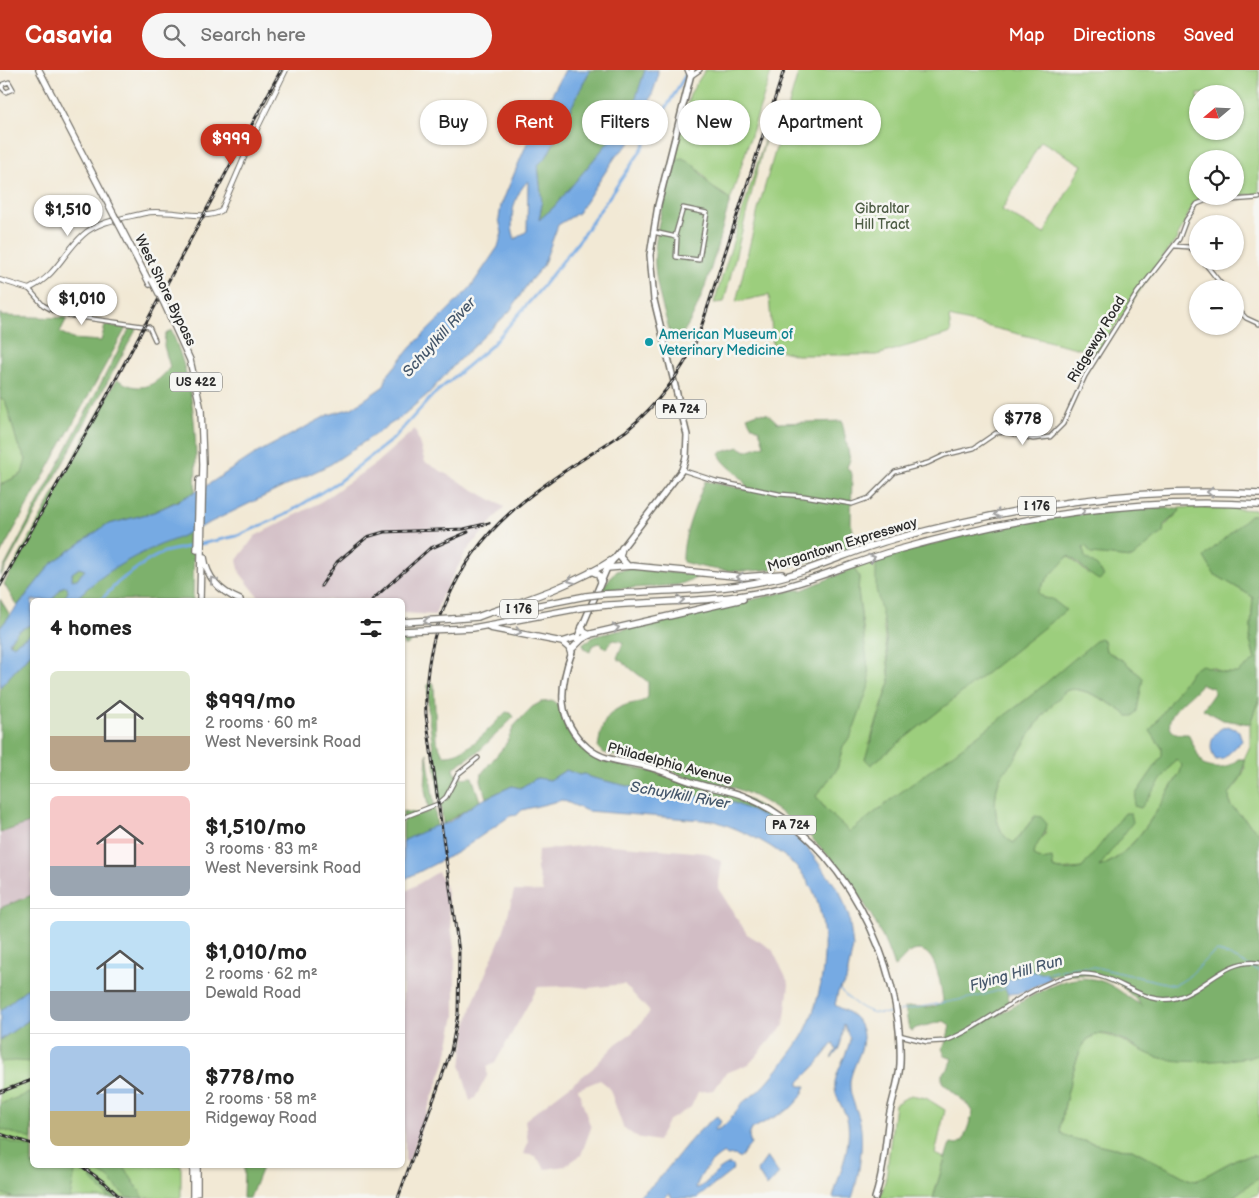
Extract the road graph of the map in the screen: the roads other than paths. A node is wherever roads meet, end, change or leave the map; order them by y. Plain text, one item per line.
1 (39, 70) edge
2 (43, 70) edge
3 (286, 70) edge
4 (687, 70) edge
5 (692, 70) edge
6 (700, 70) edge
7 (690, 76) junction
8 (1259, 198) edge
9 (116, 214) junction
10 (655, 232) junction
11 (673, 236) junction
12 (1174, 246) junction
13 (1189, 247) edge
14 (1210, 270) edge
15 (0, 280) edge
16 (1218, 280) edge
17 (29, 288) junction
18 (1244, 316) edge
19 (1259, 324) edge
20 (155, 340) dead end
21 (201, 465) junction
22 (682, 470) junction
23 (1259, 494) edge
24 (1259, 505) edge
25 (201, 548) junction
26 (622, 548) junction
27 (615, 558) junction
28 (822, 564) junction
29 (628, 566) junction
30 (607, 568) junction
31 (591, 571) junction
32 (827, 575) junction
33 (601, 581) junction
34 (198, 598) edge
35 (236, 598) edge
36 (476, 617) junction
37 (405, 622) edge
38 (582, 627) junction
39 (473, 628) junction
40 (405, 631) edge
41 (590, 635) junction
42 (578, 637) junction
43 (562, 642) junction
44 (572, 651) junction
45 (478, 758) dead end
46 (405, 817) edge
47 (1259, 964) edge
48 (899, 1035) junction
49 (193, 1168) edge
50 (197, 1168) edge
51 (193, 1198) edge
52 (197, 1198) edge
53 (875, 1198) edge

1 - 9 highway, West Shore Bypass / US 422
2 - 9 highway, West Shore Bypass / US 422
3 - 17 street
4 - 7 street
5 - 7 main road, Philadelphia Avenue / PA 724
6 - 7 street
7 - 10 main road, Philadelphia Avenue / PA 724
8 - 12 street, Ridgeway Road
9 - 21 highway, West Shore Bypass / US 422, bridge
10 - 11 street
10 - 22 main road, Philadelphia Avenue / PA 724
11 - 11 street
12 - 13 street
12 - 22 street, Ridgeway Road
14 - 16 street
15 - 17 street
17 - 20 street
18 - 19 street
21 - 25 highway, West Shore Bypass / US 422
21 - 25 highway, West Shore Bypass / US 422
22 - 26 main road, Philadelphia Avenue / PA 724
23 -> 28 highway, Morgantown Expressway / I 176
32 -> 24 highway, Morgantown Expressway / I 176
25 - 34 highway, West Shore Bypass / US 422
35 -> 25 highway
26 - 27 main road, Philadelphia Avenue / PA 724
26 - 29 highway
27 - 30 main road, Philadelphia Avenue / PA 724
27 - 31 highway
28 -> 29 highway
28 - 36 highway, Morgantown Expressway / I 176, bridge
29 - 30 highway
30 - 33 main road, Philadelphia Avenue / PA 724
31 - 33 highway
31 -> 36 highway
39 -> 32 highway, Morgantown Expressway / I 176, bridge
41 -> 32 highway
33 - 38 main road, Philadelphia Avenue / PA 724
36 -> 37 highway, Morgantown Expressway / I 176, bridge
38 - 41 highway
38 - 42 main road, Philadelphia Avenue / PA 724
39 - 40 highway, Morgantown Expressway / I 176, bridge
39 -> 43 highway
41 - 44 highway
42 - 43 highway
42 - 44 main road, Philadelphia Avenue / PA 724
43 - 44 highway
44 - 48 main road, Philadelphia Avenue / PA 724
45 - 46 street
47 - 48 street
48 - 53 main road, Philadelphia Avenue / PA 724
49 - 51 highway
50 - 52 highway

